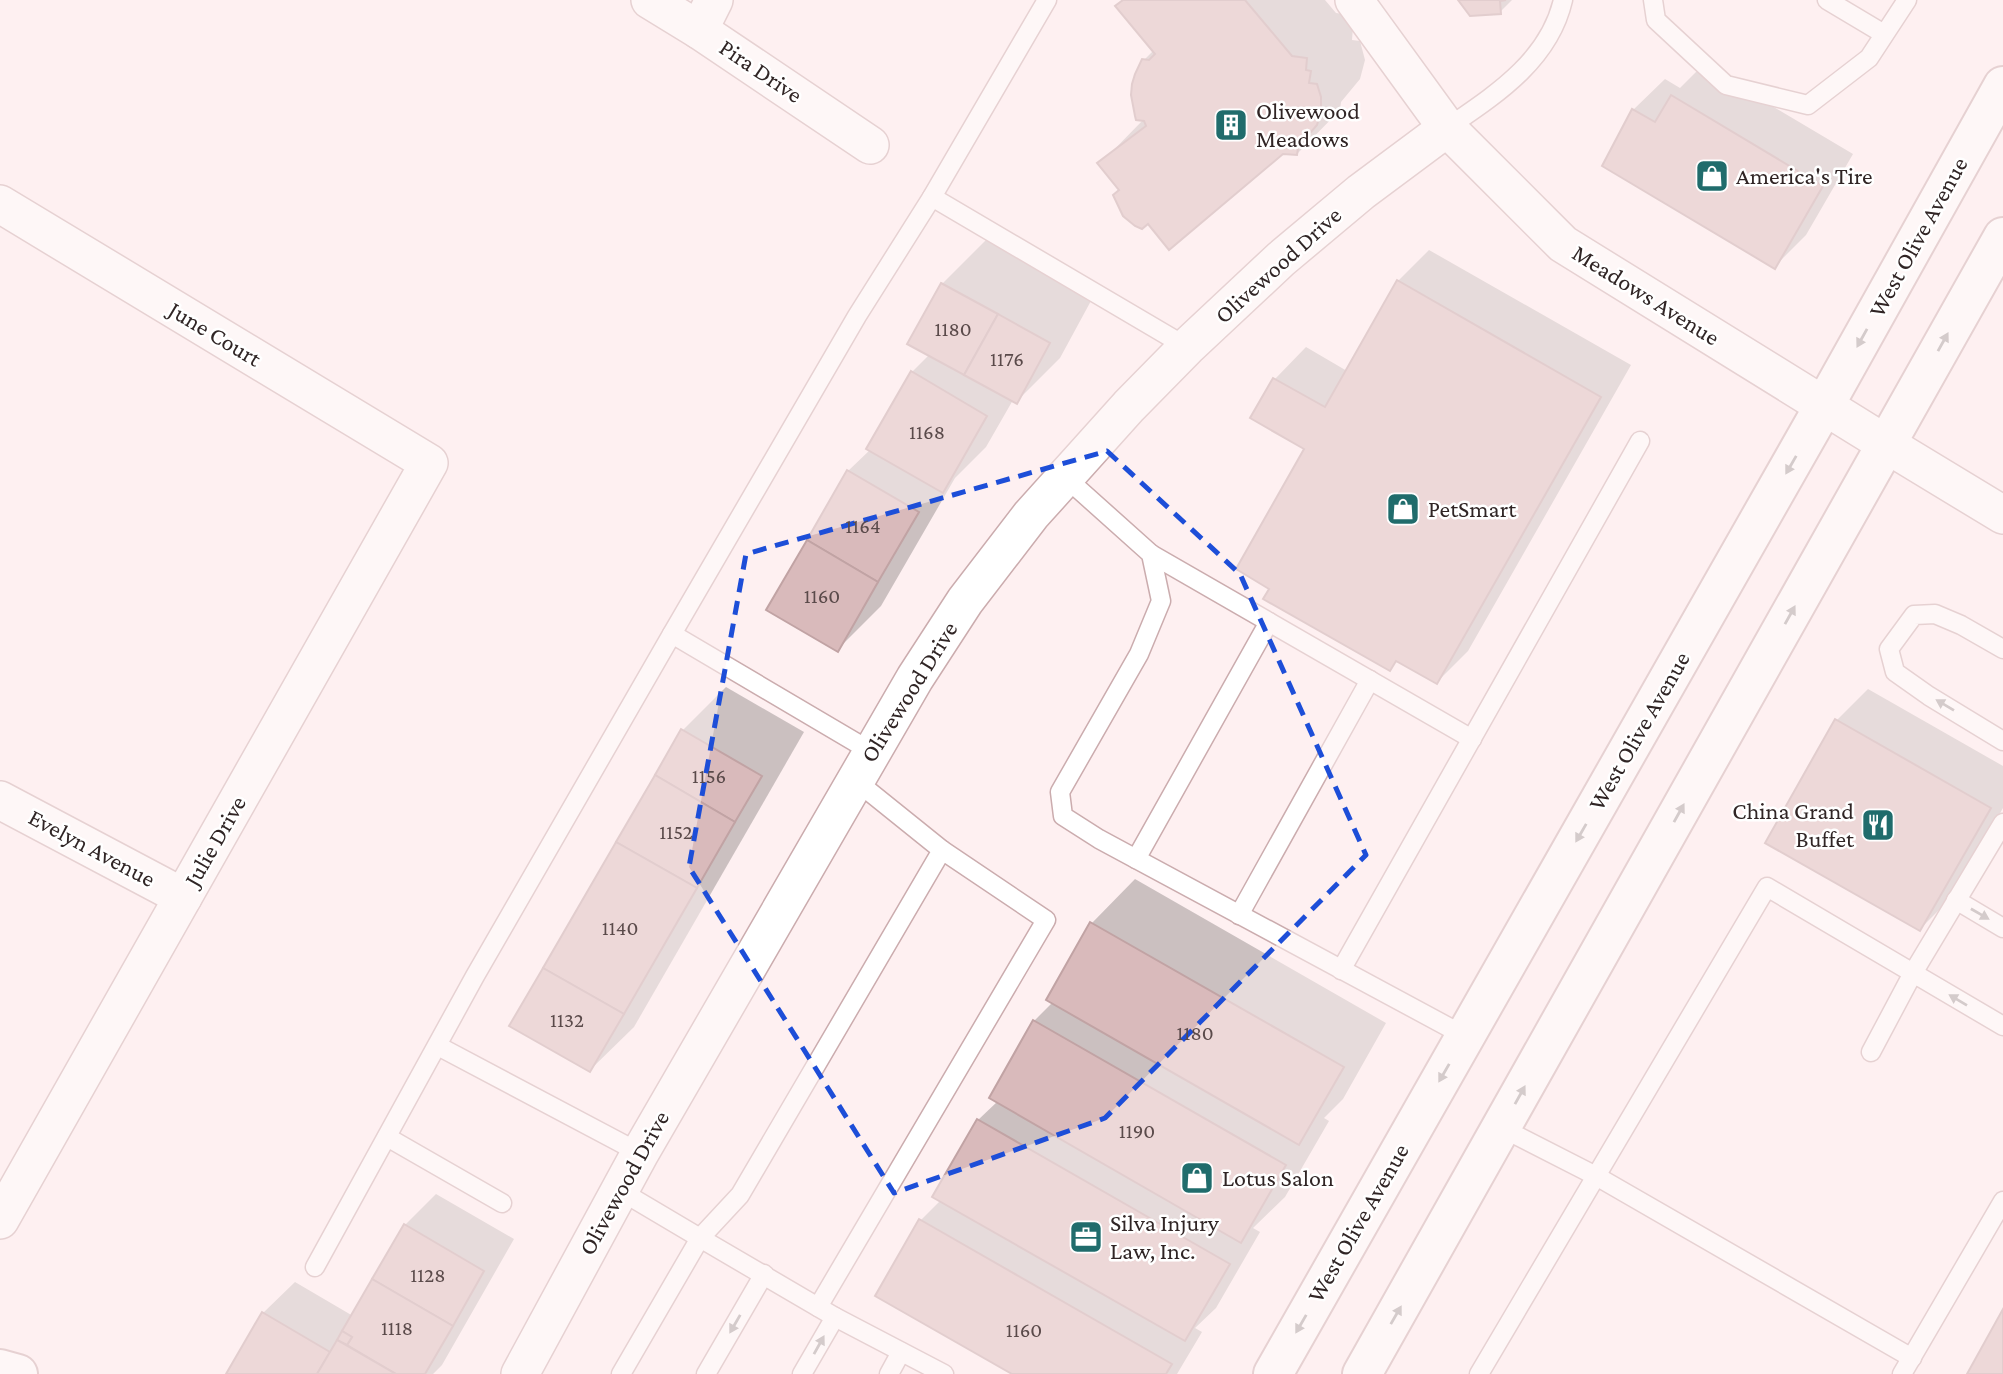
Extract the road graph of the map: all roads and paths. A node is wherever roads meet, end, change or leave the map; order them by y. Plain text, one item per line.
1 (650, 0) edge
2 (1047, 0) edge
3 (1354, 0) edge
4 (1563, 0) edge
5 (1653, 0) edge
6 (1827, 0) edge
7 (1907, 0) edge
8 (706, 15) edge
9 (1884, 34) junction
10 (2003, 86) edge
11 (1447, 128) junction
12 (870, 145) dead end
13 (932, 197) junction
14 (0, 204) edge
15 (2003, 237) edge
16 (1187, 347) junction
17 (1824, 405) junction
18 (1640, 441) dead end
19 (1886, 444) junction
20 (429, 463) joint
21 (1065, 477) junction
22 (2003, 514) edge
23 (1151, 554) junction
24 (1269, 622) junction
25 (671, 634) junction
26 (2003, 649) edge
27 (1370, 680) junction
28 (1472, 739) junction
29 (2003, 741) edge
30 (863, 766) junction
31 (0, 800) edge
32 (2003, 822) edge
33 (1997, 845) edge
34 (942, 850) junction
35 (1136, 859) junction
36 (183, 897) junction
37 (1956, 901) junction
38 (1239, 915) junction
39 (2003, 928) edge
40 (1341, 970) junction
41 (1913, 973) junction
42 (2003, 1026) edge
43 (1465, 1036) junction
44 (438, 1046) junction
45 (1871, 1052) dead end
46 (1502, 1128) junction
47 (387, 1137) junction
48 (640, 1153) junction
49 (1596, 1177) junction
50 (619, 1190) junction
51 (2003, 1201) edge
52 (502, 1203) dead end
53 (0, 1220) edge
54 (700, 1238) junction
55 (315, 1267) dead end
56 (764, 1274) junction
57 (818, 1307) junction
58 (835, 1317) junction
59 (901, 1352) junction
60 (1912, 1358) junction
61 (0, 1369) edge
62 (18, 1374) edge
63 (520, 1374) edge
64 (621, 1374) edge
65 (706, 1374) edge
66 (802, 1374) edge
67 (888, 1374) edge
68 (944, 1374) edge
69 (1273, 1374) edge
70 (1362, 1374) edge
71 (1479, 1374) edge
72 (1902, 1374) edge

1 - 8 street, Pira Drive
2 - 13 lane
3 - 11 street, Meadows Avenue
4 - 11 lane
5 - 9 lane
6 - 9 lane
7 - 9 lane
8 - 12 street, Pira Drive
10 -> 17 main road, West Olive Avenue
11 - 16 street, Olivewood Drive
11 - 17 street, Meadows Avenue
13 - 16 lane
13 - 25 lane
14 - 20 street, June Court
19 -> 15 main road
16 - 21 street, Olivewood Drive
17 - 19 street, Meadows Avenue
17 -> 43 main road, West Olive Avenue
18 - 28 lane
19 - 22 street, Meadows Avenue
46 -> 19 main road
20 - 36 street, Julie Drive
21 - 23 lane
21 - 30 street, Olivewood Drive
23 - 24 lane
23 - 35 lane
24 - 27 lane
24 - 35 lane
25 - 30 lane
25 - 44 lane
29 -> 26 lane
27 - 28 lane
27 - 38 lane
28 - 40 lane
30 - 34 lane
30 - 48 street, Olivewood Drive
31 - 36 street, Evelyn Avenue
32 - 33 lane
33 - 37 lane
34 - 54 lane
34 - 57 lane
35 - 38 lane
36 - 53 street, Julie Drive
37 -> 39 lane
37 - 41 lane
38 - 40 lane
40 - 43 lane
42 -> 41 lane
41 - 45 lane
41 - 49 lane
43 -> 69 main road, West Olive Avenue
44 - 47 lane
44 - 48 lane
46 - 49 lane
70 -> 46 main road
47 - 52 lane
47 - 55 lane
48 - 50 street, Olivewood Drive
49 - 60 lane
49 - 71 lane
50 - 54 lane
50 - 63 street, Olivewood Drive
51 - 60 lane
54 - 56 lane
54 - 64 lane
56 - 57 lane
56 -> 65 lane
57 - 58 lane
58 - 59 lane
66 -> 58 lane
59 - 67 lane
59 - 68 lane
60 - 72 lane
61 - 62 main road

